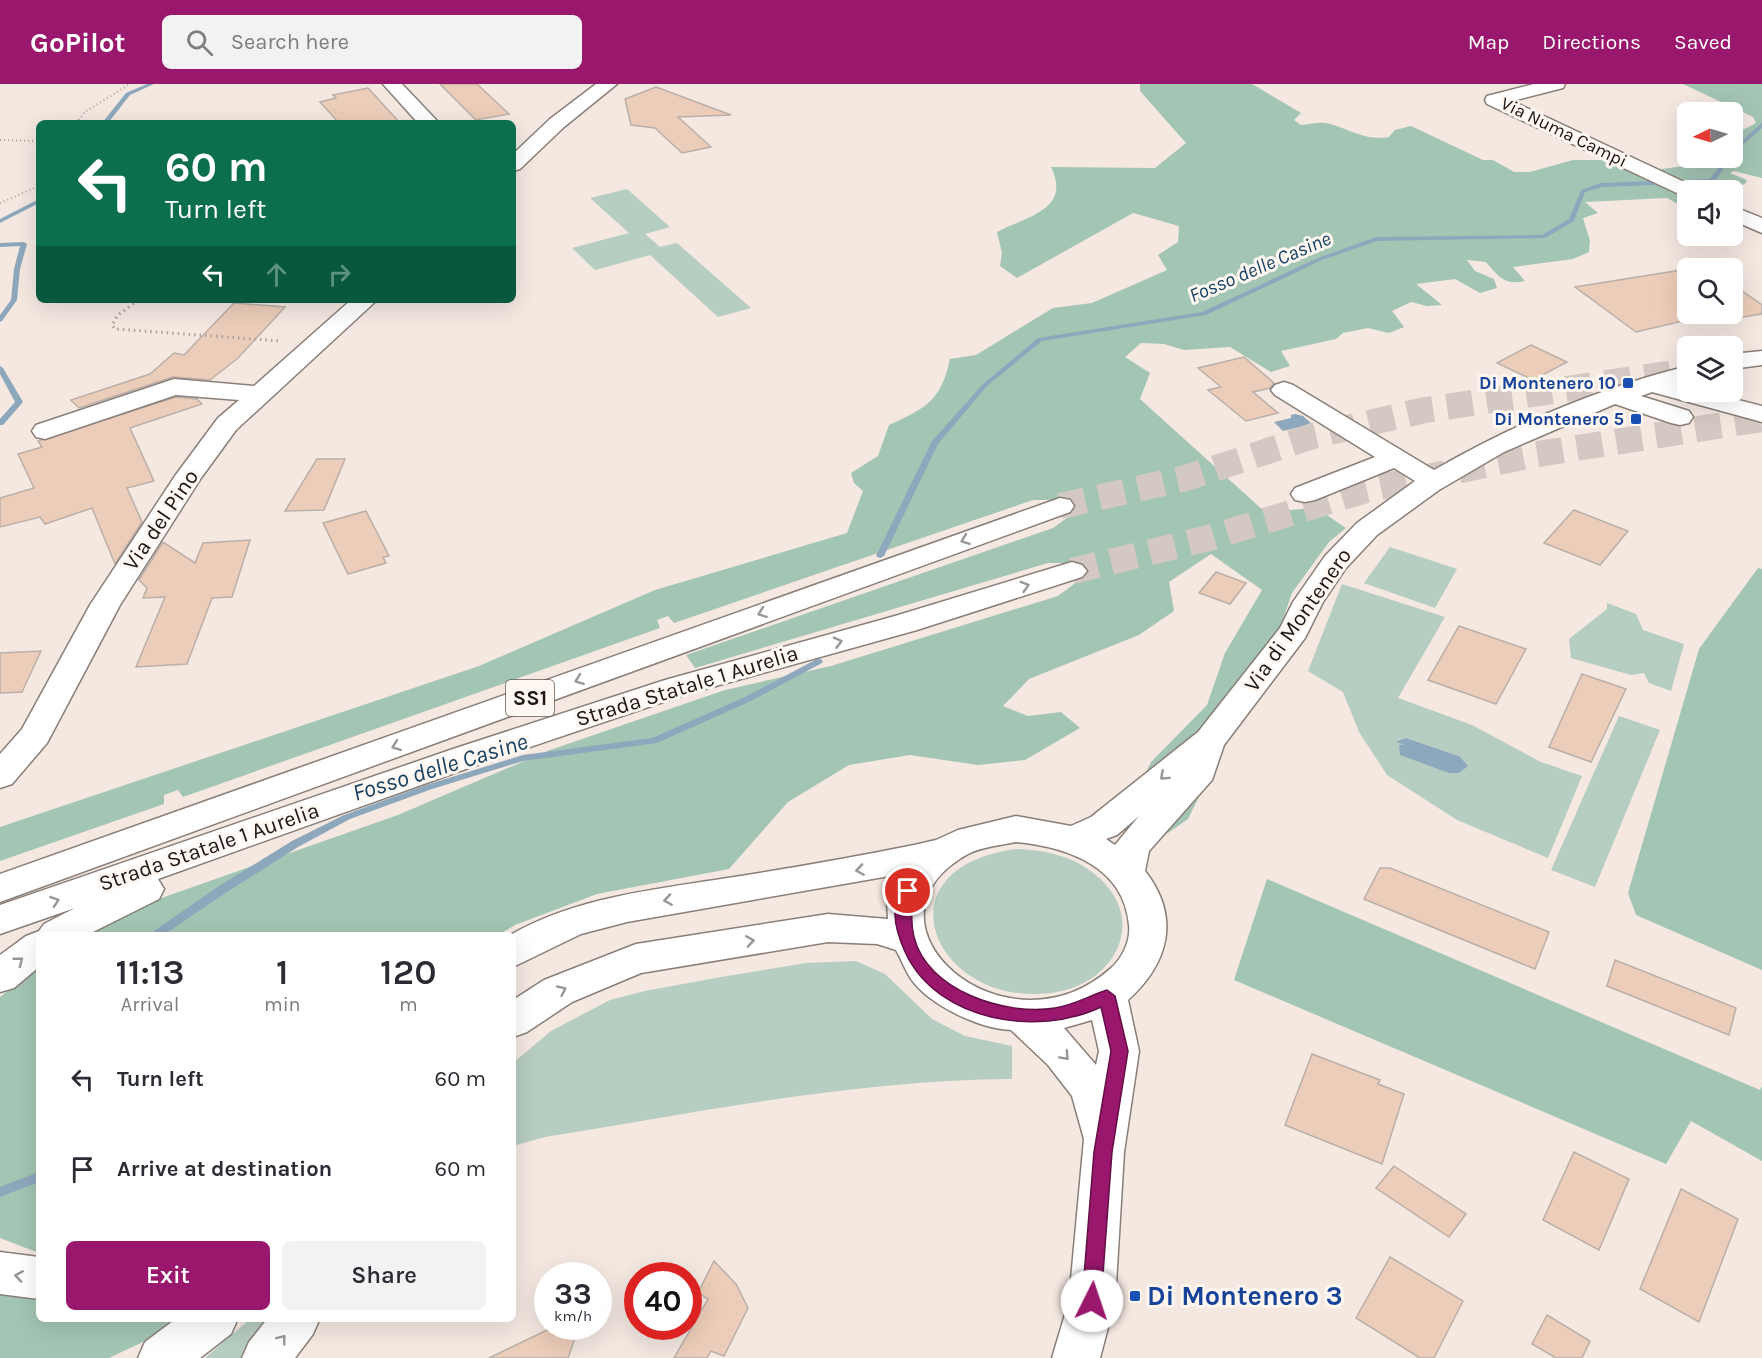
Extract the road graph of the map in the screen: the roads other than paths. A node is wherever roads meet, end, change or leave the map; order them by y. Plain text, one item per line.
1 (392, 84) edge
2 (609, 84) edge
3 (1556, 84) edge
4 (426, 120) edge
5 (516, 162) edge
6 (1677, 186) edge
7 (1743, 217) edge
8 (1762, 226) edge
9 (362, 303) edge
10 (1762, 357) edge
11 (1743, 360) edge
12 (1677, 376) edge
13 (1648, 384) junction
14 (1284, 390) dead end
15 (261, 394) junction
16 (1614, 395) junction
17 (1762, 414) edge
18 (1680, 417) dead end
19 (45, 430) dead end
20 (1395, 458) junction
21 (1434, 482) junction
22 (1305, 494) dead end
23 (1060, 506) tunnel mouth
24 (1072, 571) tunnel mouth
25 (1210, 740) junction
26 (0, 776) edge
27 (314, 810) junction
28 (1074, 839) junction
29 (938, 853) junction
30 (1126, 873) junction
31 (0, 888) edge
32 (0, 920) edge
33 (61, 932) edge
34 (906, 938) junction
35 (36, 948) edge
36 (516, 951) edge
37 (0, 977) edge
38 (1107, 996) junction
39 (1022, 1016) junction
40 (516, 1019) edge
41 (1103, 1152) junction
42 (0, 1273) edge
43 (36, 1278) edge
44 (210, 1322) edge
45 (294, 1322) edge
46 (162, 1358) edge
47 (266, 1358) edge
48 (1076, 1358) edge

1 - 4 main road
2 - 5 main road
3 - 6 main road, Via Numa Campi
7 - 8 main road
9 - 15 main road, Via del Pino
10 - 11 main road
12 - 13 main road, Via di Montenero
13 - 16 main road, Via di Montenero
13 - 17 main road
14 - 20 main road
15 - 19 main road
15 - 26 main road, Via del Pino
16 - 18 main road
16 - 21 main road, Via di Montenero
20 - 21 main road
20 - 22 main road
21 - 25 main road, Via di Montenero
23 -> 31 main road, Strada Statale 1 Aurelia / SS1
27 -> 24 main road, Strada Statale 1 Aurelia / SS1
25 -> 28 main road, Via di Montenero
25 - 30 main road, Via di Montenero
32 -> 27 main road, Strada Statale 1 Aurelia / SS1
27 - 33 main road
28 - 29 main road
28 - 30 main road
29 - 34 main road
29 -> 36 main road
30 - 38 main road
34 - 39 main road
40 -> 34 main road
37 -> 35 main road
38 - 39 main road
38 - 41 main road
39 -> 41 main road
41 - 48 main road
43 -> 42 main road
44 - 46 main road
47 -> 45 main road

